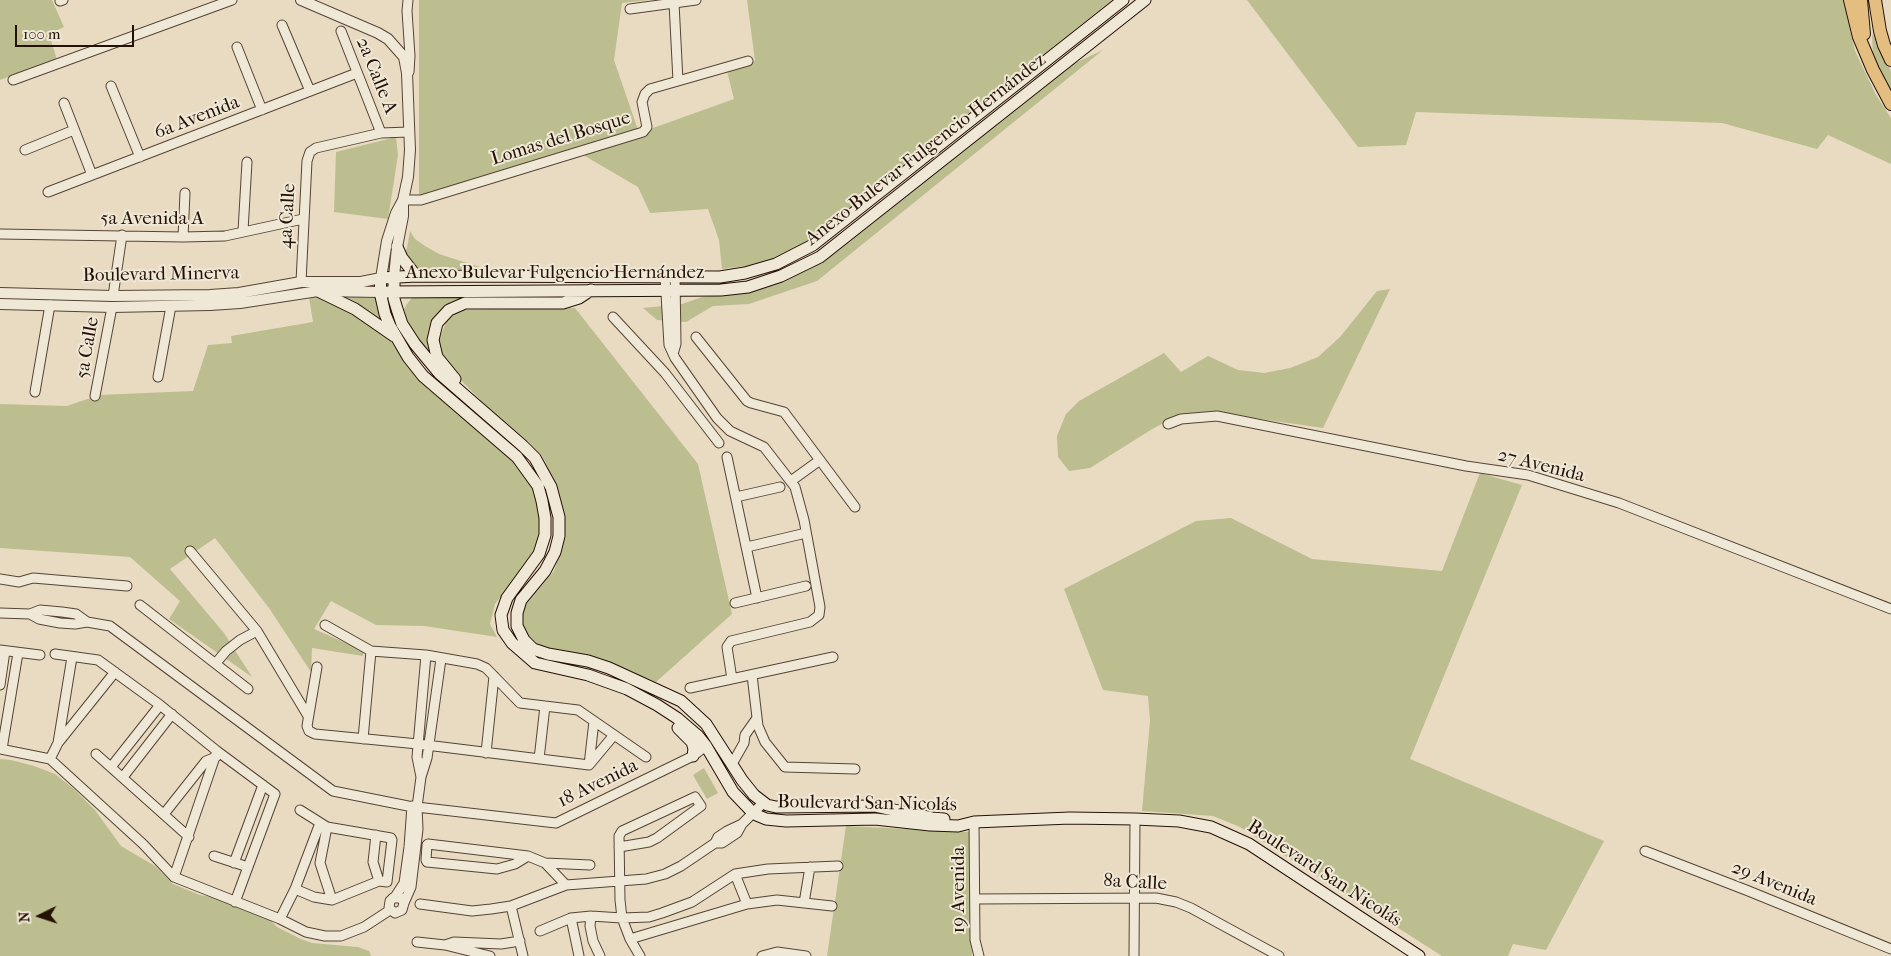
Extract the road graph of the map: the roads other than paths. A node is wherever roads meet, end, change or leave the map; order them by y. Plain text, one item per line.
1 (232, 0) edge
2 (301, 0) edge
3 (408, 0) edge
4 (696, 0) edge
5 (1123, 0) edge
6 (1145, 0) edge
7 (1850, 0) edge
8 (1862, 0) edge
9 (1875, 0) edge
10 (1882, 0) edge
11 (674, 3) junction
12 (630, 9) dead end
13 (282, 25) dead end
14 (341, 31) dead end
15 (237, 47) dead end
16 (1866, 54) junction
17 (1891, 60) edge
18 (748, 61) dead end
19 (357, 73) junction
20 (13, 80) dead end
21 (678, 81) junction
22 (111, 86) dead end
23 (310, 92) junction
24 (408, 93) junction
25 (64, 103) dead end
26 (1891, 104) edge
27 (262, 110) junction
28 (74, 130) junction
29 (409, 132) junction
30 (381, 133) junction
31 (25, 150) dead end
32 (140, 157) junction
33 (247, 162) dead end
34 (92, 175) junction
35 (48, 192) dead end
36 (185, 193) dead end
37 (403, 200) junction
38 (303, 219) junction
39 (243, 231) junction
40 (0, 234) edge
41 (122, 235) junction
42 (183, 237) junction
43 (397, 247) junction
44 (416, 276) junction
45 (394, 277) junction
46 (670, 277) junction
47 (380, 278) junction
48 (301, 282) junction
49 (592, 290) junction
50 (670, 290) junction
51 (318, 291) junction
52 (394, 291) junction
53 (380, 292) junction
54 (0, 293) edge
55 (112, 301) junction
56 (0, 304) edge
57 (50, 305) junction
58 (171, 306) junction
59 (613, 317) dead end
60 (696, 337) dead end
61 (396, 338) junction
62 (158, 377) dead end
63 (34, 392) dead end
64 (95, 396) dead end
65 (713, 412) junction
66 (486, 414) junction
67 (702, 419) junction
68 (1168, 424) dead end
69 (719, 443) dead end
70 (727, 457) dead end
71 (820, 460) junction
72 (791, 482) junction
73 (780, 487) dead end
74 (736, 497) junction
75 (855, 507) dead end
76 (806, 534) junction
77 (747, 547) junction
78 (190, 551) dead end
79 (0, 579) edge
80 (127, 586) dead end
81 (806, 586) dead end
82 (757, 598) junction
83 (734, 603) dead end
84 (140, 605) dead end
85 (1891, 609) edge
86 (0, 613) edge
87 (325, 625) dead end
88 (257, 631) junction
89 (3, 651) edge
90 (371, 651) junction
91 (18, 653) junction
92 (55, 654) dead end
93 (40, 655) dead end
94 (426, 655) junction
95 (72, 657) junction
96 (834, 657) dead end
97 (441, 658) junction
98 (216, 663) junction
99 (317, 667) dead end
100 (115, 672) junction
101 (752, 675) junction
102 (494, 676) junction
103 (594, 677) junction
104 (732, 679) junction
105 (0, 685) edge
106 (690, 688) dead end
107 (248, 689) dead end
108 (160, 705) junction
109 (545, 706) junction
110 (172, 714) junction
111 (308, 716) junction
112 (3, 718) edge
113 (594, 721) junction
114 (758, 722) junction
115 (614, 735) junction
116 (363, 739) junction
117 (58, 743) junction
118 (418, 744) junction
119 (429, 746) junction
120 (706, 746) junction
121 (1, 749) edge
122 (486, 753) junction
123 (96, 754) dead end
124 (216, 754) junction
125 (693, 756) junction
126 (646, 757) dead end
127 (50, 759) junction
128 (539, 759) junction
129 (731, 762) junction
130 (589, 765) junction
131 (111, 766) junction
132 (855, 769) dead end
133 (123, 777) junction
134 (421, 777) junction
135 (263, 785) junction
136 (763, 803) junction
137 (413, 806) junction
138 (300, 810) dead end
139 (164, 814) junction
140 (754, 814) junction
141 (1135, 819) junction
142 (971, 822) junction
143 (323, 825) junction
144 (376, 835) junction
145 (189, 837) junction
146 (619, 846) junction
147 (1644, 851) dead end
148 (214, 856) dead end
149 (528, 856) junction
150 (234, 863) junction
151 (545, 863) junction
152 (590, 865) dead end
153 (838, 866) dead end
154 (810, 867) junction
155 (248, 868) junction
156 (735, 874) junction
157 (174, 877) junction
158 (620, 880) junction
159 (379, 881) junction
160 (566, 886) junction
161 (295, 889) junction
162 (1135, 896) junction
163 (396, 897) junction
164 (975, 899) junction
165 (332, 900) junction
166 (236, 902) junction
167 (404, 903) junction
168 (804, 903) junction
169 (420, 904) dead end
170 (747, 904) junction
171 (511, 906) junction
172 (832, 906) dead end
173 (390, 910) junction
174 (591, 916) junction
175 (571, 918) junction
176 (622, 918) junction
177 (280, 919) junction
178 (540, 931) dead end
179 (630, 939) junction
180 (520, 941) junction
181 (417, 942) dead end
182 (445, 945) junction
183 (1891, 949) edge
184 (1404, 952) edge
185 (490, 956) edge
186 (523, 956) edge
187 (579, 956) edge
188 (600, 956) edge
189 (640, 956) edge
190 (762, 956) edge
191 (806, 956) edge
192 (979, 956) edge
193 (1134, 956) edge
194 (1279, 956) edge
195 (1419, 956) edge

1 - 20 street
2 - 24 street
3 - 24 street
4 - 11 street
5 - 46 main road, Anexo Bulevar Fulgencio Hernández
6 - 50 main road, Anexo Bulevar Fulgencio Hernández
7 - 16 main road
8 - 16 main road
9 - 17 main road
10 - 17 main road
11 - 12 street
11 - 21 street
13 - 23 street
14 - 19 street, 2a Calle A
15 - 27 street
16 - 26 main road
18 - 21 street, Lomas del Bosque
19 - 23 street, 6a Avenida
19 - 30 street, 2a Calle A
21 - 37 street, Lomas del Bosque
22 - 32 street
23 - 27 street, 6a Avenida
24 - 29 street
25 - 28 street
27 - 32 street, 6a Avenida
28 - 31 street
28 - 34 street
29 - 30 street
29 - 37 street
30 - 38 street, 4a Calle
32 - 34 street, 6a Avenida
33 - 39 street
34 - 35 street, 6a Avenida
36 - 42 street
37 - 43 street
37 - 47 street
38 - 39 street, 5a Avenida A
38 - 48 street, 4a Calle
39 - 42 street, 5a Avenida A
40 - 41 street, 5a Avenida A
41 - 42 street, 5a Avenida A
41 - 55 street, 5a Calle
43 - 44 main road
43 - 45 street
44 - 45 main road, Anexo Bulevar Fulgencio Hernández
44 - 46 main road, Anexo Bulevar Fulgencio Hernández
45 - 47 main road, Anexo Bulevar Fulgencio Hernández
45 - 52 main road, Boulevard San Nicolás
46 - 50 street
47 - 48 street, Boulevard Minerva
47 - 53 main road, Boulevard San Nicolás
48 - 55 street, Boulevard Minerva
49 - 50 main road, Anexo Bulevar Fulgencio Hernández
49 - 52 main road, Anexo Bulevar Fulgencio Hernández
49 - 66 main road
50 - 65 street
51 - 53 street, Boulevard Minerva
51 - 58 street, Boulevard Minerva
51 - 61 main road
52 - 53 main road, Anexo Bulevar Fulgencio Hernández
52 - 66 main road, Boulevard San Nicolás
53 - 61 main road, Boulevard San Nicolás
54 - 55 street, Boulevard Minerva
55 - 57 street, Boulevard Minerva
55 - 58 street, Boulevard Minerva
55 - 64 street, 5a Calle
56 - 57 street, Boulevard Minerva
57 - 63 street
58 - 62 street
59 - 67 street
60 - 71 street
61 - 103 main road, Boulevard San Nicolás
65 - 67 street
65 - 72 street
66 - 129 main road, Boulevard San Nicolás
67 - 69 street
68 - 85 street, 27 Avenida
70 - 74 street
71 - 72 street
71 - 75 street
72 - 76 street
73 - 74 street
74 - 77 street
76 - 77 street
76 - 104 street
77 - 82 street
78 - 88 street
79 - 80 street
81 - 82 street
82 - 83 street
84 - 98 street
86 - 137 street, 18 Avenida
87 - 90 street
88 - 98 street
88 - 111 street
89 - 91 street
89 - 105 street
90 - 94 street
90 - 116 street
91 - 93 street
91 - 112 street
92 - 95 street
94 - 97 street
94 - 118 street
95 - 100 street
95 - 117 street
96 - 101 street
97 - 102 street
97 - 119 street
98 - 107 street
99 - 111 street
100 - 108 street
100 - 117 street
101 - 104 street
101 - 114 street
102 - 109 street
102 - 122 street
103 - 120 main road, Boulevard San Nicolás
103 - 125 main road
104 - 106 street
108 - 110 street
108 - 131 street
109 - 113 street
109 - 128 street
110 - 124 street
110 - 133 street
111 - 116 street
112 - 121 street
113 - 115 street
113 - 130 street
114 - 129 street
114 - 132 street
115 - 126 street
115 - 130 street
116 - 118 street
117 - 127 street
118 - 119 street
118 - 134 street
119 - 122 street
119 - 134 street
120 - 125 street, 18 Avenida
120 - 129 main road
120 - 140 main road, Boulevard San Nicolás
121 - 127 street
122 - 128 street
123 - 131 street
124 - 135 street
124 - 139 street
124 - 145 street
125 - 137 street, 18 Avenida
127 - 157 street
128 - 130 street
129 - 136 main road, Boulevard San Nicolás
131 - 133 street
133 - 139 street
134 - 137 street
135 - 150 street
135 - 155 street
136 - 140 street
136 - 142 main road, Boulevard San Nicolás
137 - 163 street
137 - 167 street
138 - 143 street
139 - 145 street
140 - 142 main road, Boulevard San Nicolás
140 - 158 street
141 - 142 main road, Boulevard San Nicolás
141 - 162 street
141 - 184 main road, Boulevard San Nicolás
142 - 164 street, 19 Avenida
143 - 144 street
143 - 161 street
143 - 165 street
144 - 159 street
144 - 159 street
145 - 157 street
146 - 146 street
146 - 158 street
147 - 183 street, 29 Avenida
148 - 150 street
149 - 149 street
149 - 151 street
150 - 155 street
151 - 152 street
151 - 160 street
153 - 154 street
154 - 156 street
154 - 168 street
155 - 166 street
156 - 170 street
156 - 176 street
157 - 166 street
158 - 160 street
158 - 176 street
159 - 165 street
160 - 171 street
161 - 165 street
161 - 177 street
162 - 164 street, 8a Calle
162 - 193 street
162 - 194 street, 8a Calle
163 - 167 street
163 - 173 street
164 - 192 street, 19 Avenida
166 - 177 street
167 - 173 street
168 - 170 street
168 - 172 street
169 - 171 street
170 - 179 street
171 - 180 street
173 - 177 street
174 - 175 street
174 - 176 street
174 - 188 street
175 - 178 street
175 - 187 street
176 - 179 street
179 - 189 street
180 - 182 street
180 - 186 street
181 - 182 street
182 - 185 street
184 - 195 main road, Boulevard San Nicolás
190 - 191 street

